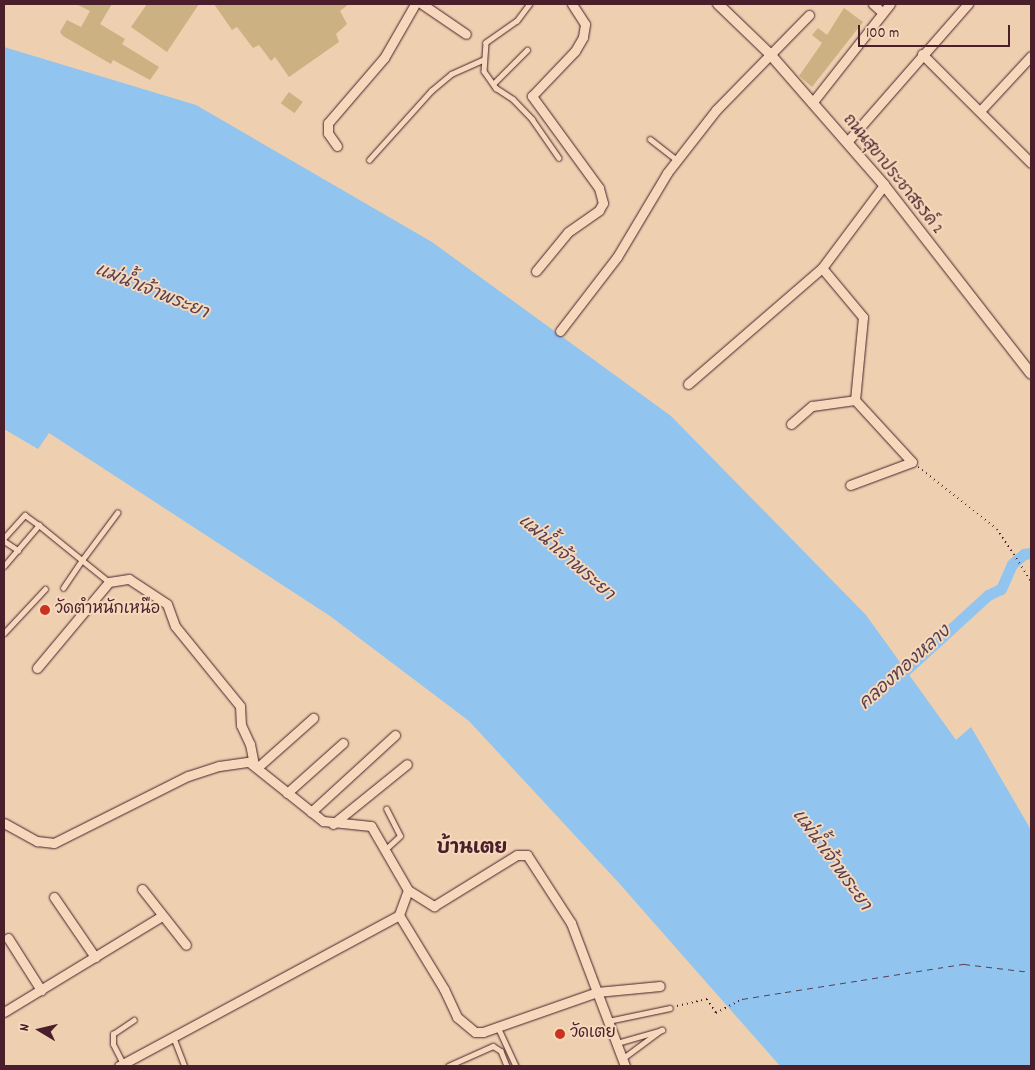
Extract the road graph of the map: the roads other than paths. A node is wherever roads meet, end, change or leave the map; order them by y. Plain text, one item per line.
1 (415, 4) edge
2 (422, 4) edge
3 (530, 4) edge
4 (572, 4) edge
5 (718, 4) edge
6 (873, 4) edge
7 (890, 4) edge
8 (968, 4) edge
9 (882, 12) junction
10 (809, 15) dead end
11 (466, 34) dead end
12 (526, 50) dead end
13 (769, 53) junction
14 (922, 54) junction
15 (1031, 56) edge
16 (484, 58) junction
17 (493, 84) junction
18 (812, 103) junction
19 (980, 111) junction
20 (650, 139) dead end
21 (847, 142) junction
22 (337, 146) dead end
23 (559, 158) dead end
24 (369, 160) dead end
25 (677, 160) junction
26 (1031, 163) edge
27 (884, 185) junction
28 (822, 268) junction
29 (536, 271) dead end
30 (560, 331) dead end
31 (1031, 374) edge
32 (688, 384) dead end
33 (855, 400) junction
34 (791, 424) dead end
35 (850, 485) dead end
36 (117, 514) dead end
37 (39, 525) junction
38 (4, 539) edge
39 (18, 550) junction
40 (82, 560) junction
41 (4, 566) edge
42 (109, 582) junction
43 (63, 588) dead end
44 (45, 589) dead end
45 (4, 633) edge
46 (37, 668) dead end
47 (313, 718) dead end
48 (395, 735) dead end
49 (343, 743) dead end
50 (407, 764) dead end
51 (256, 765) junction
52 (287, 792) junction
53 (386, 809) dead end
54 (311, 812) junction
55 (4, 823) edge
56 (333, 824) junction
57 (386, 849) junction
58 (142, 889) dead end
59 (408, 890) junction
60 (54, 897) dead end
61 (399, 915) junction
62 (162, 916) junction
63 (8, 938) dead end
64 (186, 945) dead end
65 (94, 957) junction
66 (660, 986) dead end
67 (41, 990) junction
68 (597, 992) junction
69 (670, 1008) road end
70 (4, 1012) edge
71 (134, 1020) dead end
72 (608, 1021) junction
73 (498, 1026) junction
74 (174, 1038) junction
75 (616, 1043) junction
76 (623, 1063) edge
77 (121, 1065) edge
78 (186, 1066) edge
79 (448, 1066) edge
80 (507, 1066) edge
81 (516, 1066) edge

1 - 22 street
2 - 11 street
3 - 16 lane
4 - 29 street
5 - 13 street, ถนนสุขาประชาสรรค์ 2
6 - 9 street
7 - 9 street
8 - 14 street
9 - 18 street
10 - 13 street
12 - 17 lane
13 - 18 street, ถนนสุขาประชาสรรค์ 2
13 - 25 street
14 - 19 street
14 - 21 street
15 - 19 street
16 - 17 lane
16 - 24 lane
17 - 23 lane
18 - 21 street, ถนนสุขาประชาสรรค์ 2
19 - 26 street
20 - 25 lane
21 - 27 street, ถนนสุขาประชาสรรค์ 2
25 - 30 street
27 - 28 street
27 - 31 street, ถนนสุขาประชาสรรค์ 2
28 - 32 street
28 - 33 street
33 - 34 street
33 - 35 street
36 - 40 lane
37 - 38 lane
37 - 39 lane
37 - 40 lane
38 - 39 lane
39 - 41 lane
40 - 42 lane
40 - 43 lane
42 - 46 street
42 - 51 street
44 - 45 lane
47 - 51 street
48 - 54 street
49 - 52 street
50 - 56 street
51 - 52 street
51 - 55 street
52 - 54 street
53 - 57 lane
54 - 56 street
56 - 57 street
57 - 59 street
58 - 62 street
59 - 61 street
59 - 68 street
60 - 65 street
61 - 73 street
61 - 74 street
62 - 64 street
62 - 65 street
63 - 67 street
65 - 67 street
66 - 68 street
67 - 70 street
68 - 72 street
68 - 73 street
69 - 72 lane
71 - 77 lane
72 - 75 street
73 - 81 lane
74 - 77 street
74 - 78 lane
75 - 76 street
75 - 76 lane
79 - 80 lane

